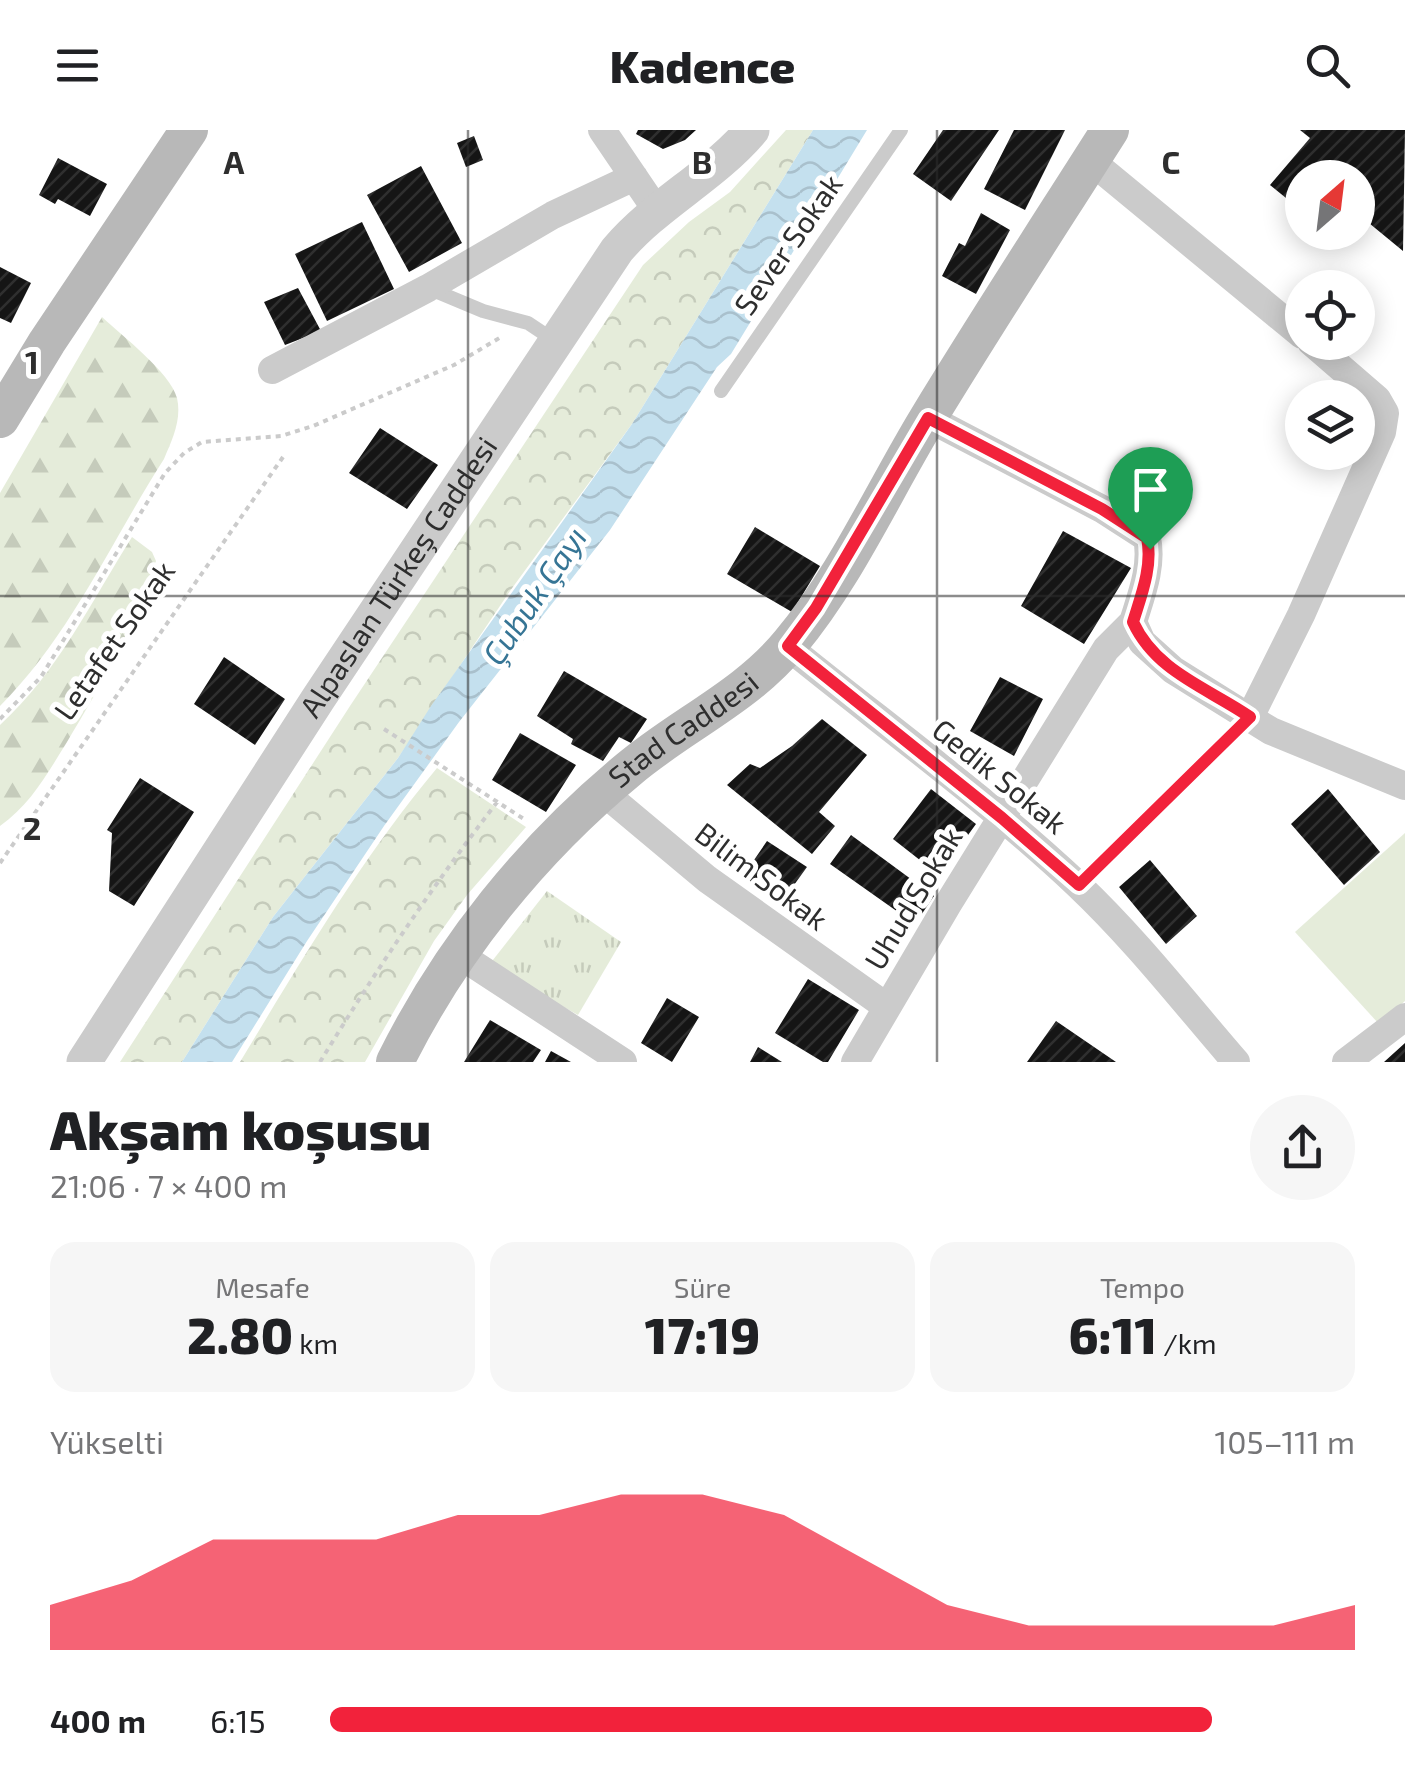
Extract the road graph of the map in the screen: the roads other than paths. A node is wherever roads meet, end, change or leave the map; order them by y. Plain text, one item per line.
1 (189, 130) edge
2 (602, 130) edge
3 (752, 130) edge
4 (901, 130) edge
5 (1101, 145) edge
6 (634, 177) junction
7 (657, 211) junction
8 (428, 288) junction
9 (1285, 319) edge
10 (558, 343) junction
11 (1332, 360) edge
12 (272, 370) dead end
13 (721, 390) dead end
14 (928, 418) junction
15 (0, 419) edge
16 (1133, 622) junction
17 (788, 646) junction
18 (1250, 717) junction
19 (1405, 786) edge
20 (603, 792) junction
21 (1002, 818) junction
22 (458, 954) junction
23 (887, 1006) junction
24 (1405, 1017) edge
25 (1222, 1056) edge
26 (84, 1062) edge
27 (395, 1062) edge
28 (624, 1062) edge
29 (855, 1062) edge
30 (1346, 1062) edge

1 - 15 main road
2 - 6 street
3 - 7 street, Alpaslan Türkeş Caddesi
4 - 13 lane, Sever Sokak
5 - 9 street
5 - 14 main road, Stad Caddesi
6 - 7 street
6 - 8 street
7 - 10 street, Alpaslan Türkeş Caddesi
8 - 10 lane
8 - 12 street
10 - 26 street, Alpaslan Türkeş Caddesi
11 - 18 street
14 - 16 street
14 - 17 main road, Stad Caddesi
16 - 18 street
16 - 21 street, Uhud Sokak
17 - 20 main road, Stad Caddesi
17 - 21 street, Gedik Sokak
18 - 19 street
20 - 22 main road, Stad Caddesi
20 - 23 street, Bilim Sokak
21 - 23 street, Uhud Sokak
21 - 25 street, Gedik Sokak
22 - 27 main road, Stad Caddesi
22 - 28 street
23 - 29 street, Uhud Sokak
24 - 30 street

